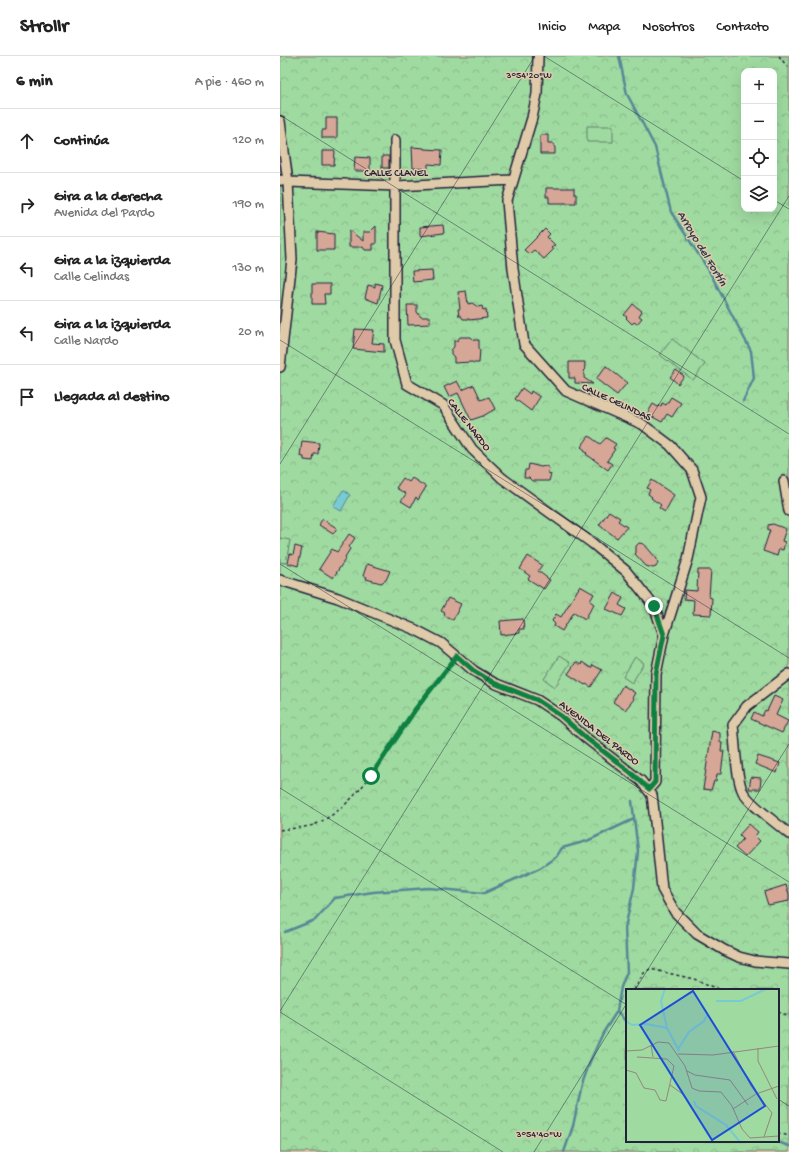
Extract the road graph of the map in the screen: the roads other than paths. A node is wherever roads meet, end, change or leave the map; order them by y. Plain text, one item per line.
1 (538, 56) edge
2 (280, 121) edge
3 (394, 140) dead end
4 (512, 180) junction
5 (284, 181) edge
6 (396, 186) junction
7 (280, 367) edge
8 (784, 480) dead end
9 (789, 511) edge
10 (280, 580) edge
11 (664, 635) junction
12 (789, 674) edge
13 (649, 789) junction
14 (789, 834) edge
15 (789, 964) edge

1 - 4 street, CALLE CELINDAS
2 - 5 street
3 - 6 street, CALLE NARDO
4 - 6 street, CALLE CLAVEL
4 - 11 street, CALLE CELINDAS
5 - 6 street, CALLE CLAVEL
5 - 7 street
6 - 11 street, CALLE NARDO
8 - 9 street
10 - 13 street, AVENIDA DEL PARDO
11 - 13 street, CALLE CELINDAS
12 - 14 street
13 - 15 street

